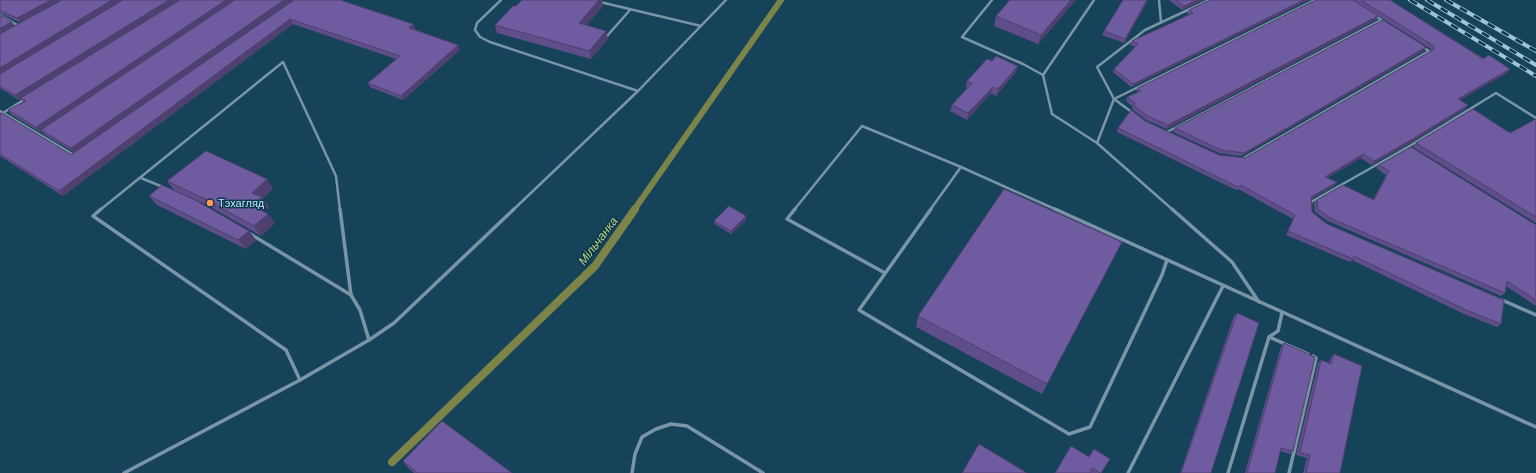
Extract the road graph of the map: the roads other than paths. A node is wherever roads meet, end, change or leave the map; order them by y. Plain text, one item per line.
1 (502, 0) edge
2 (726, 0) edge
3 (992, 0) edge
4 (1094, 0) edge
5 (1159, 0) edge
6 (1209, 0) edge
7 (1315, 0) edge
8 (597, 2) edge
9 (630, 10) junction
10 (1369, 12) edge
11 (0, 15) edge
12 (1381, 20) junction
13 (1161, 22) junction
14 (1387, 24) edge
15 (701, 26) junction
16 (14, 30) edge
17 (607, 36) edge
18 (1417, 44) edge
19 (1043, 75) junction
20 (638, 91) junction
21 (30, 96) edge
22 (1114, 99) junction
23 (2, 112) edge
24 (1139, 117) edge
25 (1536, 118) edge
26 (1160, 128) edge
27 (46, 131) edge
28 (1167, 132) junction
29 (40, 135) junction
30 (1173, 135) edge
31 (1097, 143) junction
32 (1408, 147) junction
33 (1415, 151) edge
34 (75, 156) edge
35 (1234, 158) edge
36 (961, 167) junction
37 (141, 178) junction
38 (167, 189) edge
39 (1311, 208) edge
40 (245, 231) edge
41 (1167, 260) junction
42 (885, 273) junction
43 (1223, 286) junction
44 (351, 295) junction
45 (1500, 299) edge
46 (1260, 303) junction
47 (1282, 313) junction
48 (1536, 314) edge
49 (1269, 337) junction
50 (369, 340) junction
51 (300, 380) junction
52 (1536, 427) edge
53 (124, 473) edge
54 (632, 473) edge
55 (763, 473) edge
56 (1128, 473) edge
57 (1228, 473) edge
58 (1289, 473) edge

1 - 20 lane
2 - 15 lane
3 - 19 lane
4 - 19 lane
5 - 13 lane
6 - 13 lane
7 - 22 lane
8 - 9 lane
9 - 15 lane
9 - 17 lane
10 - 12 lane
11 - 16 lane
12 - 14 lane
12 - 28 lane
13 - 22 lane
15 - 20 lane
18 - 35 lane
19 - 31 lane
20 - 50 lane
21 - 23 lane
22 - 24 lane
22 - 31 lane
23 - 29 lane
25 - 32 lane
26 - 28 lane
27 - 29 lane
28 - 30 lane
29 - 34 lane
31 - 46 lane
32 - 33 lane
32 - 39 lane
36 - 41 lane
36 - 42 lane
36 - 42 lane
37 - 38 lane
37 - 44 lane
37 - 51 lane
40 - 44 lane
41 - 42 lane
41 - 43 lane
43 - 46 lane
43 - 56 lane
44 - 50 lane
45 - 48 lane
46 - 47 lane
47 - 49 lane
47 - 52 lane
49 - 57 lane
49 - 58 lane
50 - 51 lane
51 - 53 lane
54 - 55 lane

